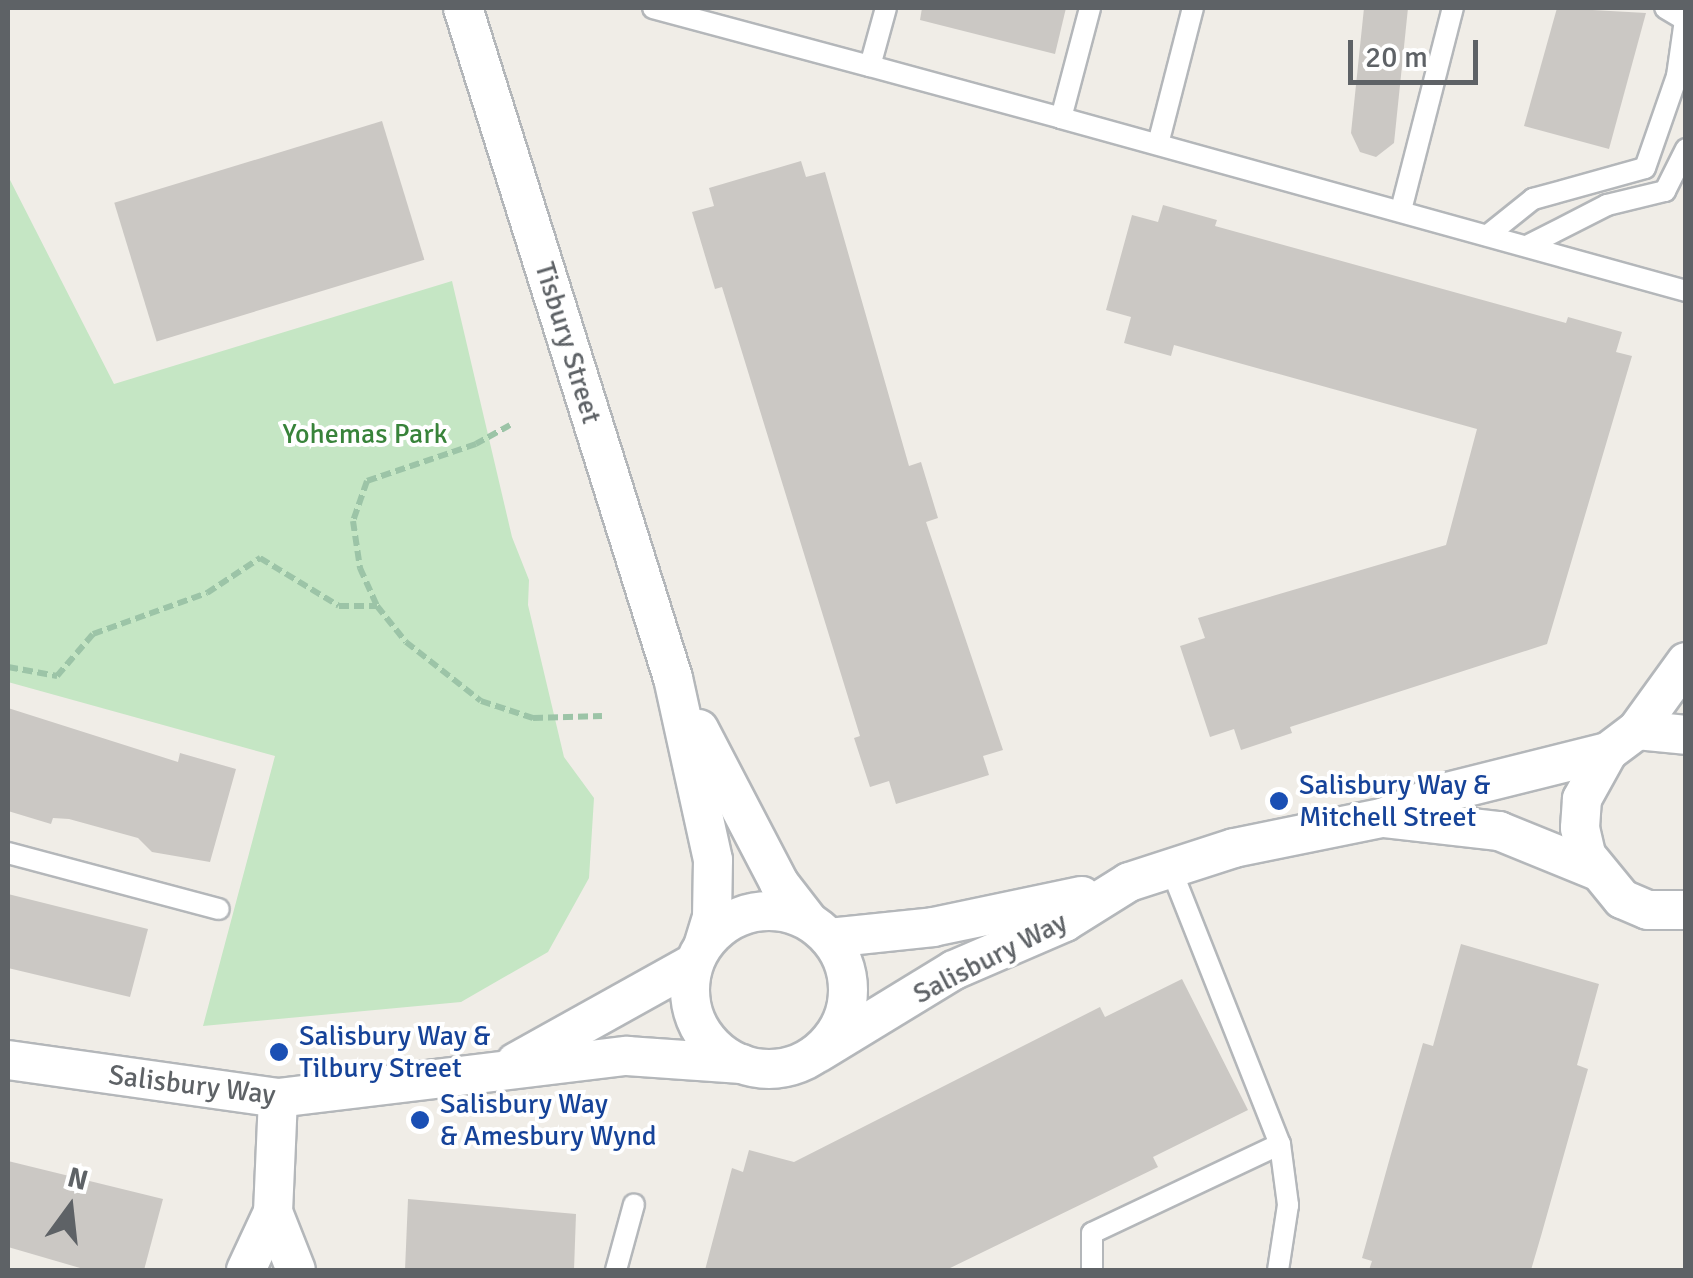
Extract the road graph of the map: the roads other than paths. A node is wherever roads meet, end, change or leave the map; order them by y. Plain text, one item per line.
1 (463, 8) edge
2 (886, 8) edge
3 (1090, 8) edge
4 (1193, 8) edge
5 (1453, 8) edge
6 (1665, 8) edge
7 (667, 9) edge
8 (870, 66) junction
9 (1061, 118) junction
10 (1158, 144) junction
11 (1686, 149) edge
12 (1401, 210) junction
13 (1488, 234) junction
14 (1527, 246) junction
15 (1686, 292) edge
16 (1686, 662) edge
17 (672, 678) junction
18 (1686, 735) edge
19 (1622, 741) junction
20 (1382, 818) junction
21 (8, 853) edge
22 (1171, 869) junction
23 (1595, 870) junction
24 (1109, 890) junction
25 (219, 908) dead end
26 (1686, 910) edge
27 (818, 928) junction
28 (698, 954) junction
29 (818, 1053) junction
30 (8, 1060) edge
31 (742, 1064) junction
32 (496, 1073) junction
33 (278, 1098) junction
34 (1280, 1144) junction
35 (634, 1204) dead end
36 (273, 1212) junction
37 (246, 1270) edge
38 (296, 1270) edge
39 (616, 1270) edge
40 (1092, 1270) edge
41 (1278, 1270) edge

1 - 17 street, Tisbury Street
2 - 8 lane
3 - 9 lane
4 - 10 lane
5 - 12 lane
6 - 13 lane
7 - 8 lane
8 - 9 lane
9 - 10 lane
10 - 12 lane
11 - 14 lane
12 - 13 lane
13 - 14 lane
14 - 15 lane
16 - 19 street
17 - 27 street, Tisbury Street
17 - 28 street, Tisbury Street
18 - 19 street
19 - 20 street, Salisbury Way
19 - 23 street
20 - 22 street, Salisbury Way
20 - 23 street, Salisbury Way
21 - 25 lane
22 - 24 street, Salisbury Way
22 - 34 lane
23 - 26 street
24 - 27 street, Salisbury Way
24 - 29 street, Salisbury Way
27 - 28 street
27 - 29 street
28 - 31 street
28 - 32 street, Salisbury Way
29 - 31 street
30 - 33 street, Salisbury Way
31 - 32 street, Salisbury Way
32 - 33 street, Salisbury Way
33 - 36 street
34 - 40 lane
34 - 41 lane
35 - 39 lane
36 - 37 street
36 - 38 street

